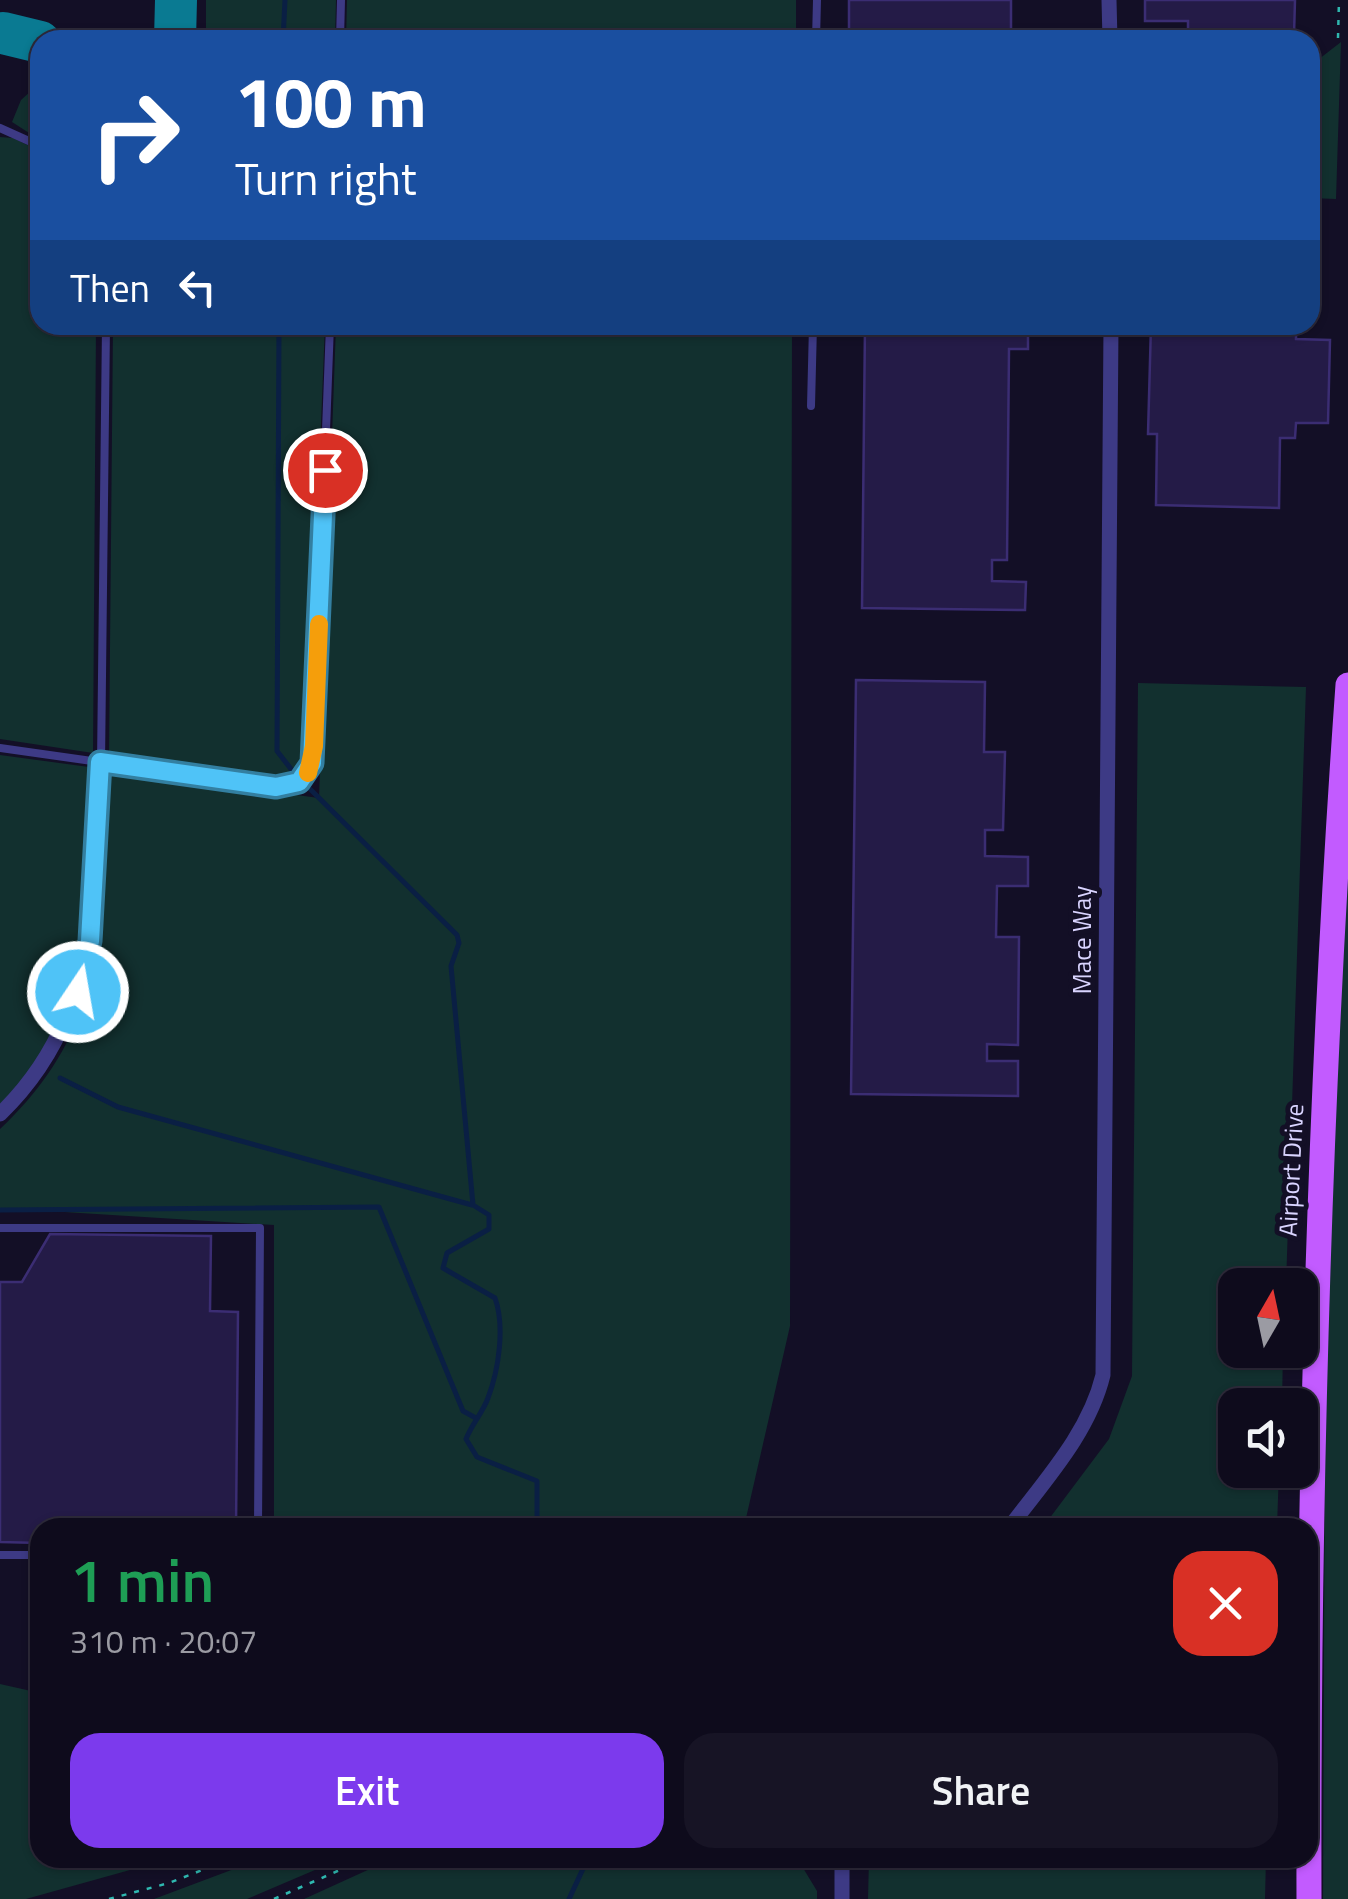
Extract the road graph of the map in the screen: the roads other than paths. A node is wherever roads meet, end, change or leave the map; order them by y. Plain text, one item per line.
1 (342, 0) edge
2 (817, 0) edge
3 (1110, 0) edge
4 (340, 30) edge
5 (816, 30) edge
6 (1110, 30) edge
7 (0, 128) edge
8 (30, 142) edge
9 (106, 335) edge
10 (330, 335) edge
11 (813, 335) edge
12 (1111, 335) edge
13 (811, 406) dead end
14 (1348, 685) edge
15 (0, 748) edge
16 (100, 766) junction
17 (0, 1114) edge
18 (0, 1228) edge
19 (258, 1518) edge
20 (1017, 1518) edge
21 (1314, 1518) edge
22 (0, 1554) edge
23 (30, 1555) edge
24 (842, 1868) edge
25 (1309, 1868) edge
26 (842, 1899) edge
27 (1309, 1899) edge

1 - 4 lane
2 - 5 lane
3 - 6 street
7 - 8 lane
9 - 16 lane
10 - 16 lane
11 - 13 lane
12 - 20 street, Mace Way
14 - 21 main road, Airport Drive
15 - 16 lane
16 - 17 street
18 - 19 lane
22 - 23 lane
24 - 26 street
25 - 27 main road, Airport Drive

